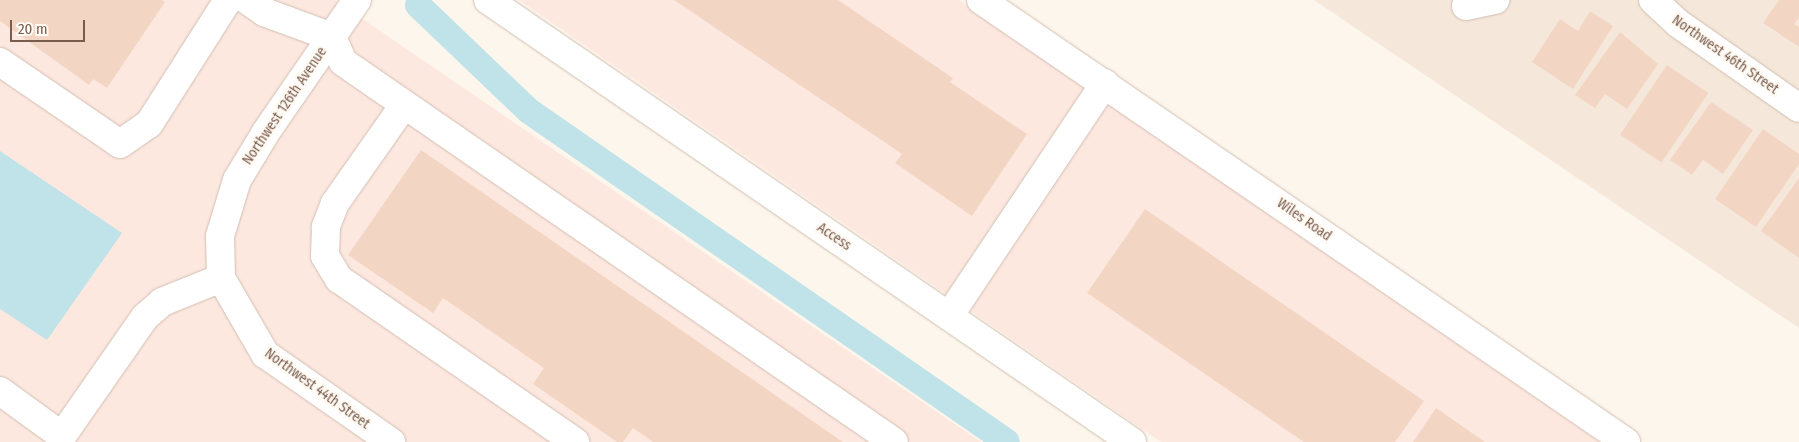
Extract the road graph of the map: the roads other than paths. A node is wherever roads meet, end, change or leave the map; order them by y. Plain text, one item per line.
1 (228, 0) edge
2 (246, 0) edge
3 (357, 0) edge
4 (488, 0) edge
5 (981, 0) edge
6 (1495, 0) edge
7 (1653, 0) edge
8 (1466, 6) dead end
9 (332, 36) junction
10 (0, 62) edge
11 (1104, 83) junction
12 (404, 105) junction
13 (1799, 108) edge
14 (221, 278) junction
15 (949, 316) junction
16 (0, 392) edge
17 (391, 442) edge
18 (576, 442) edge
19 (894, 442) edge
20 (1132, 442) edge
21 (1626, 442) edge

1 - 10 street
2 - 9 street
3 - 9 street, Northwest 126th Avenue
4 - 15 street, Access
5 - 11 street, Wiles Road
6 - 8 street
7 - 13 street, Northwest 46th Street
9 - 12 street
9 - 14 street, Northwest 126th Avenue
11 - 15 street
11 - 21 street, Wiles Road
12 - 18 street
12 - 19 street
14 - 16 street
14 - 17 street, Northwest 44th Street
15 - 20 street, Access

